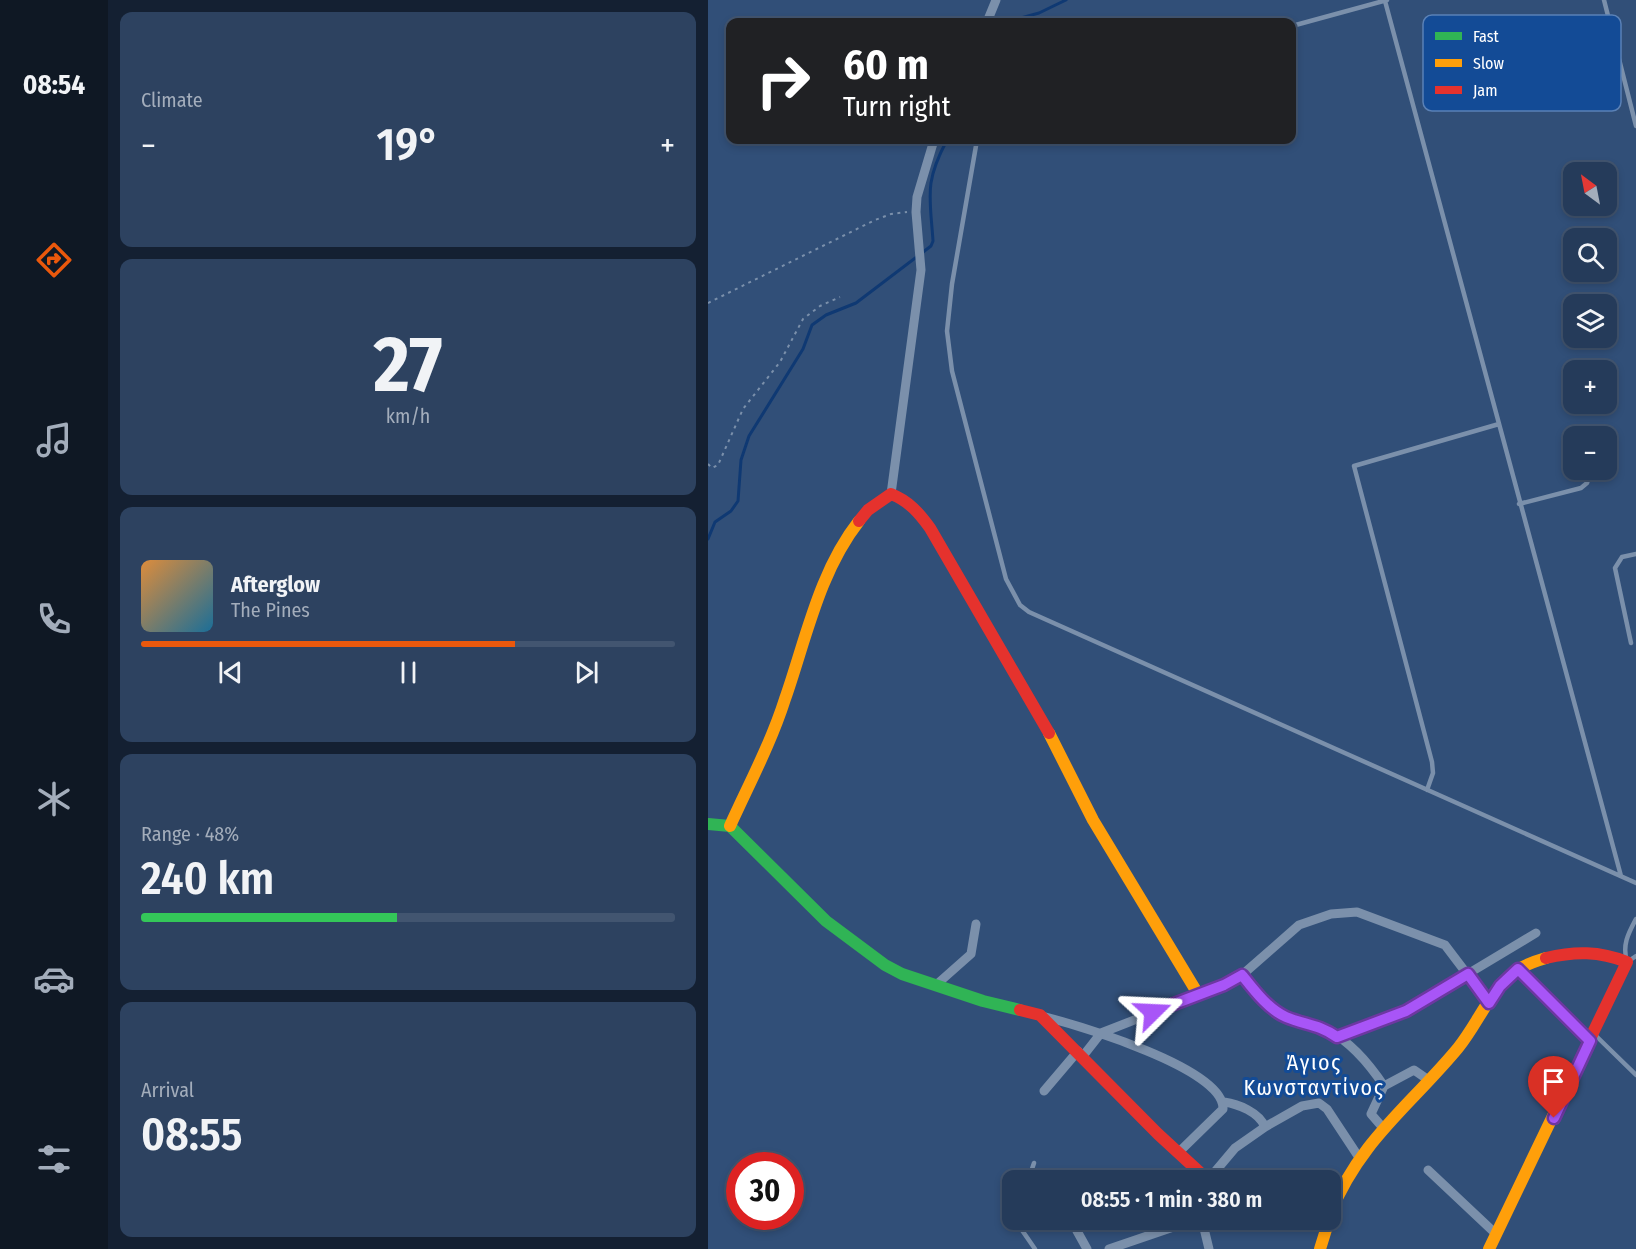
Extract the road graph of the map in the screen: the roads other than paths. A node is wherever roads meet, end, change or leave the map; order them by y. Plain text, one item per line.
1 (996, 0) edge
2 (1386, 0) edge
3 (1604, 0) edge
4 (1608, 15) edge
5 (989, 18) edge
6 (1296, 25) edge
7 (1621, 67) edge
8 (1636, 126) edge
9 (933, 144) edge
10 (976, 144) edge
11 (1498, 424) junction
12 (1588, 480) edge
13 (891, 494) junction
14 (1520, 504) junction
15 (1636, 554) edge
16 (1631, 643) dead end
17 (1427, 790) junction
18 (708, 824) edge
19 (730, 826) junction
20 (1621, 876) junction
21 (1636, 883) edge
22 (1636, 919) edge
23 (976, 924) dead end
24 (1536, 933) dead end
25 (1633, 962) edge
26 (1518, 969) junction
27 (1468, 974) junction
28 (1242, 975) junction
29 (936, 985) junction
30 (1198, 994) junction
31 (1489, 1003) junction
32 (1040, 1015) junction
33 (1101, 1033) junction
34 (1337, 1037) junction
35 (1591, 1037) junction
36 (1080, 1054) junction
37 (1636, 1075) edge
38 (1427, 1079) junction
39 (1384, 1086) junction
40 (1044, 1091) dead end
41 (1224, 1102) junction
42 (1265, 1127) junction
43 (1384, 1129) junction
44 (1178, 1153) junction
45 (1358, 1156) junction
46 (1034, 1163) dead end
47 (1032, 1170) edge
48 (1198, 1170) edge
49 (1217, 1170) edge
50 (1428, 1170) dead end
51 (1341, 1180) edge
52 (1022, 1230) edge
53 (1077, 1230) edge
54 (1165, 1230) edge
55 (1204, 1230) edge
56 (1326, 1230) edge
57 (1496, 1234) junction
58 (1035, 1249) edge
59 (1087, 1249) edge
60 (1109, 1249) edge
61 (1209, 1249) edge
62 (1320, 1249) edge
63 (1489, 1249) edge

1 - 5 street
2 - 6 lane
2 - 11 lane
3 - 4 lane
7 - 8 lane
9 - 13 street
10 - 17 lane
11 - 14 lane
11 - 17 lane
12 - 14 lane
13 - 19 street
13 - 30 street
14 - 20 lane
15 - 16 lane
17 - 20 lane
18 - 19 street
19 - 29 street
20 - 21 lane
22 - 25 lane
23 - 29 street
24 - 27 street
25 - 26 street
25 - 35 street
26 - 31 street
26 - 35 street
27 - 28 street
27 - 31 street
27 - 34 street
28 - 30 street
28 - 34 street
29 - 32 street
30 - 33 street
31 - 38 street
32 - 33 street
32 - 36 street
33 - 36 street
33 - 41 street
34 - 39 street
35 - 37 lane
35 - 57 street
36 - 40 street
36 - 44 street
38 - 39 street
38 - 43 street
39 - 43 street
41 - 42 street
41 - 44 street
42 - 45 street
42 - 49 street
43 - 45 street
44 - 48 street
45 - 51 street
46 - 47 lane
50 - 57 street
52 - 58 lane
53 - 59 street
54 - 60 street
55 - 61 street
56 - 62 street
57 - 63 street

